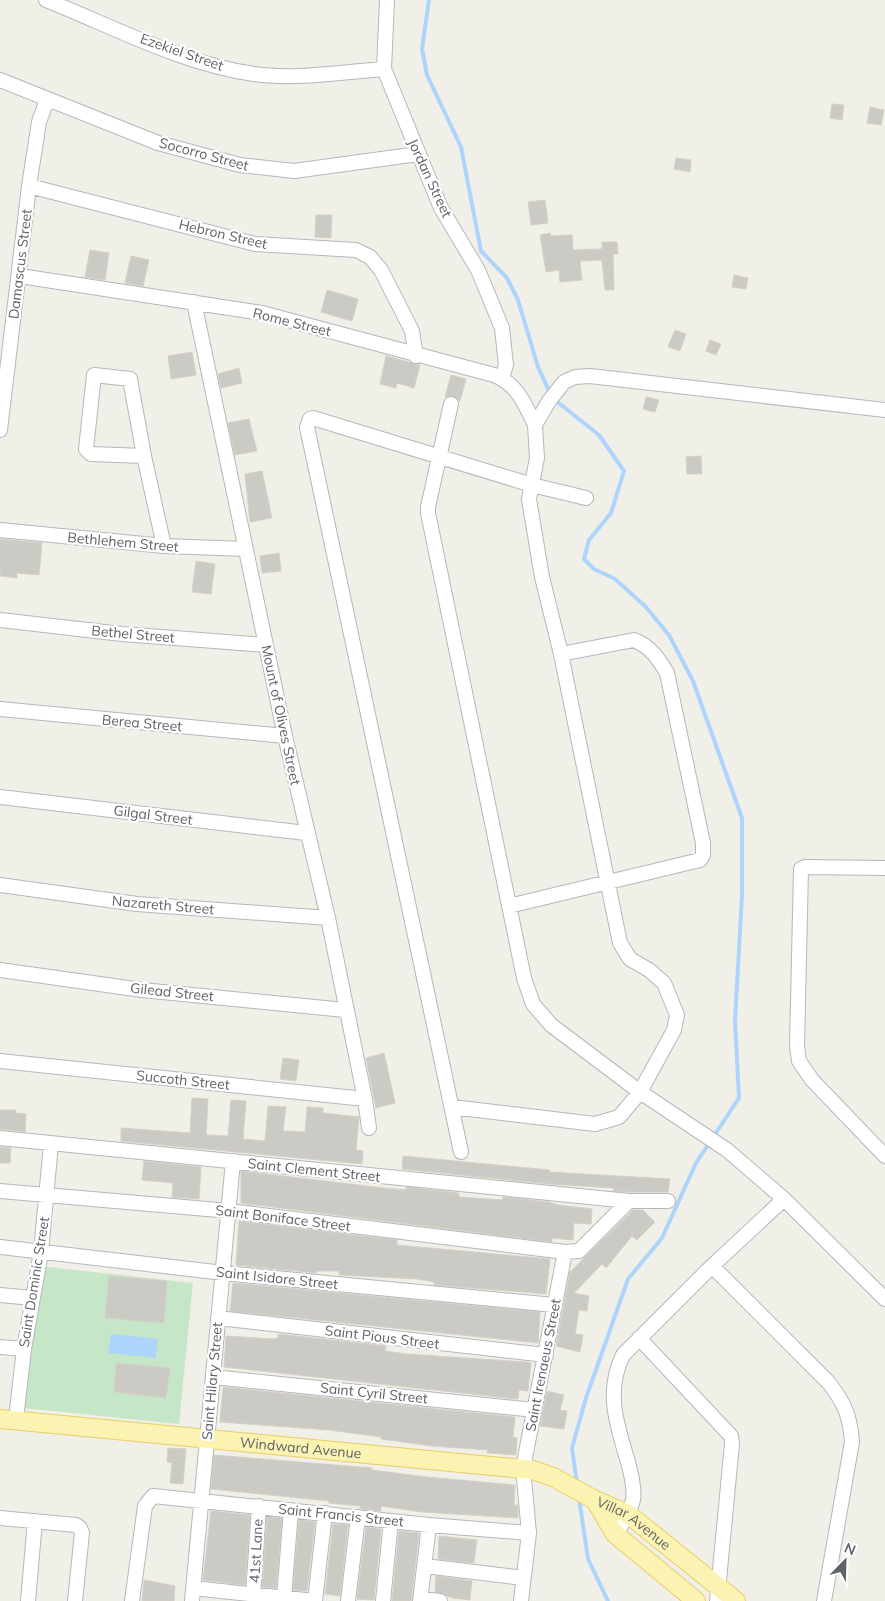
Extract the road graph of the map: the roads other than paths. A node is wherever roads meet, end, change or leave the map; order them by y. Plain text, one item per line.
1 (46, 0) edge
2 (387, 0) edge
3 (384, 69) junction
4 (0, 80) edge
5 (47, 100) junction
6 (418, 154) junction
7 (29, 186) junction
8 (20, 276) junction
9 (194, 302) junction
10 (5, 348) edge
11 (416, 356) junction
12 (502, 378) junction
13 (1, 404) edge
14 (451, 404) dead end
15 (885, 410) edge
16 (535, 425) junction
17 (0, 430) edge
18 (144, 456) junction
19 (438, 456) junction
20 (532, 485) junction
21 (586, 498) dead end
22 (0, 530) edge
23 (164, 546) junction
24 (246, 549) junction
25 (0, 620) edge
26 (266, 645) junction
27 (561, 654) junction
28 (0, 709) edge
29 (285, 736) junction
30 (0, 797) edge
31 (306, 833) junction
32 (885, 868) edge
33 (609, 882) junction
34 (0, 885) edge
35 (509, 906) junction
36 (328, 918) junction
37 (0, 970) edge
38 (345, 1010) junction
39 (0, 1061) edge
40 (640, 1092) junction
41 (365, 1099) junction
42 (452, 1107) junction
43 (369, 1128) dead end
44 (0, 1138) edge
45 (51, 1144) junction
46 (461, 1152) dead end
47 (885, 1156) edge
48 (233, 1162) junction
49 (0, 1191) edge
50 (46, 1197) junction
51 (784, 1199) junction
52 (629, 1201) junction
53 (668, 1201) dead end
54 (230, 1211) junction
55 (0, 1247) edge
56 (41, 1252) junction
57 (565, 1252) junction
58 (712, 1266) junction
59 (224, 1273) junction
60 (0, 1295) edge
61 (32, 1298) junction
62 (885, 1299) edge
63 (554, 1305) junction
64 (218, 1318) junction
65 (638, 1338) junction
66 (0, 1348) edge
67 (24, 1349) junction
68 (546, 1356) junction
69 (213, 1377) junction
70 (534, 1410) junction
71 (8, 1419) edge
72 (207, 1438) junction
73 (528, 1469) junction
74 (201, 1500) junction
75 (595, 1500) junction
76 (258, 1506) junction
77 (291, 1510) junction
78 (324, 1513) junction
79 (628, 1514) junction
80 (358, 1517) junction
81 (0, 1518) edge
82 (36, 1521) junction
83 (391, 1521) junction
84 (429, 1525) junction
85 (529, 1532) junction
86 (615, 1534) junction
87 (426, 1566) junction
88 (523, 1578) junction
89 (193, 1594) edge
90 (717, 1594) edge
91 (253, 1595) junction
92 (284, 1598) junction
93 (420, 1600) edge
94 (28, 1601) edge
95 (75, 1601) edge
96 (132, 1601) edge
97 (315, 1601) edge
98 (348, 1601) edge
99 (383, 1601) edge
100 (440, 1601) edge
101 (521, 1601) edge
102 (696, 1601) edge
103 (736, 1601) edge
104 (824, 1601) edge

1 - 3 street, Ezekiel Street
2 - 3 street, Jordan Street
3 - 6 street, Jordan Street
4 - 5 street, Socorro Street
5 - 6 street, Socorro Street
5 - 7 street, Damascus Street
6 - 12 street, Jordan Street
7 - 8 street, Damascus Street
7 - 11 street, Hebron Street
8 - 9 street, Rome Street
8 - 10 street, Damascus Street
9 - 11 street, Rome Street
9 - 24 street, Mount of Olives Street
10 - 13 street, Damascus Street
11 - 12 street, Rome Street
12 - 16 street, Rome Street
13 - 17 street, Damascus Street
14 - 19 street
15 - 16 street
16 - 20 street
18 - 18 street
18 - 23 street
19 - 20 street
19 - 35 street
19 - 42 street
20 - 21 street
20 - 27 street
22 - 23 street, Bethlehem Street
23 - 24 street, Bethlehem Street
24 - 26 street, Mount of Olives Street
25 - 26 street, Bethel Street
26 - 29 street, Mount of Olives Street
27 - 33 street
27 - 33 street
28 - 29 street, Berea Street
29 - 31 street, Mount of Olives Street
30 - 31 street, Gilgal Street
31 - 36 street, Mount of Olives Street
32 - 47 street
33 - 35 street
33 - 40 street
34 - 36 street, Nazareth Street
35 - 40 street
36 - 38 street, Mount of Olives Street
37 - 38 street, Gilead Street
38 - 41 street, Mount of Olives Street
39 - 41 street, Succoth Street
40 - 42 street
40 - 51 street
41 - 43 street, Mount of Olives Street
42 - 46 street
44 - 45 street, Saint Clement Street
45 - 48 street, Saint Clement Street
45 - 50 street, Saint Dominic Street
48 - 52 street, Saint Clement Street
48 - 54 street, Saint Hilary Street
49 - 50 street, Saint Boniface Street
50 - 54 street, Saint Boniface Street
50 - 56 street, Saint Dominic Street
51 - 58 street
51 - 62 street
52 - 53 street
52 - 57 street
54 - 57 street, Saint Boniface Street
54 - 59 street, Saint Hilary Street
55 - 56 street, Saint Isidore Street
56 - 59 street, Saint Isidore Street
56 - 61 street, Saint Dominic Street
57 - 63 street, Saint Irenaeus Street
58 - 65 street
58 - 104 street
59 - 63 street, Saint Isidore Street
59 - 64 street, Saint Hilary Street
60 - 61 street
61 - 67 street, Saint Dominic Street
63 - 68 street, Saint Irenaeus Street
64 - 68 street, Saint Pious Street
64 - 69 street, Saint Hilary Street
65 - 79 street
65 - 90 street
66 - 67 street
67 - 71 street, Saint Dominic Street
68 - 70 street, Saint Irenaeus Street
69 - 70 street, Saint Cyril Street
69 - 72 street, Saint Hilary Street
70 - 73 street, Saint Irenaeus Street
71 - 72 main road, Windward Avenue
72 - 73 main road, Windward Avenue
72 - 74 street, Saint Hilary Street
73 - 75 main road, Windward Avenue
73 - 85 street, Saint Irenaeus Street
74 - 76 street, Saint Francis Street
74 - 89 street, Saint Hilary Street
74 - 96 street, Saint Francis Street
75 - 79 main road, Villar Avenue
75 - 86 main road, Villar Avenue
76 - 77 street, Saint Francis Street
76 - 91 street, 41st Lane
77 - 78 street, Saint Francis Street
77 - 92 street
78 - 80 street, Saint Francis Street
78 - 97 street
79 - 86 street
79 - 90 main road, Villar Avenue
80 - 83 street, Saint Francis Street
80 - 98 street
81 - 82 street
82 - 94 street
82 - 95 street
83 - 84 street, Saint Francis Street
83 - 99 street
84 - 85 street, Saint Francis Street
84 - 87 street
85 - 88 street, Saint Irenaeus Street
86 - 102 main road, Villar Avenue
87 - 88 street
87 - 93 street
88 - 101 street, Saint Irenaeus Street
89 - 91 street
90 - 103 main road, Villar Avenue
91 - 92 street
92 - 97 street
93 - 100 street

